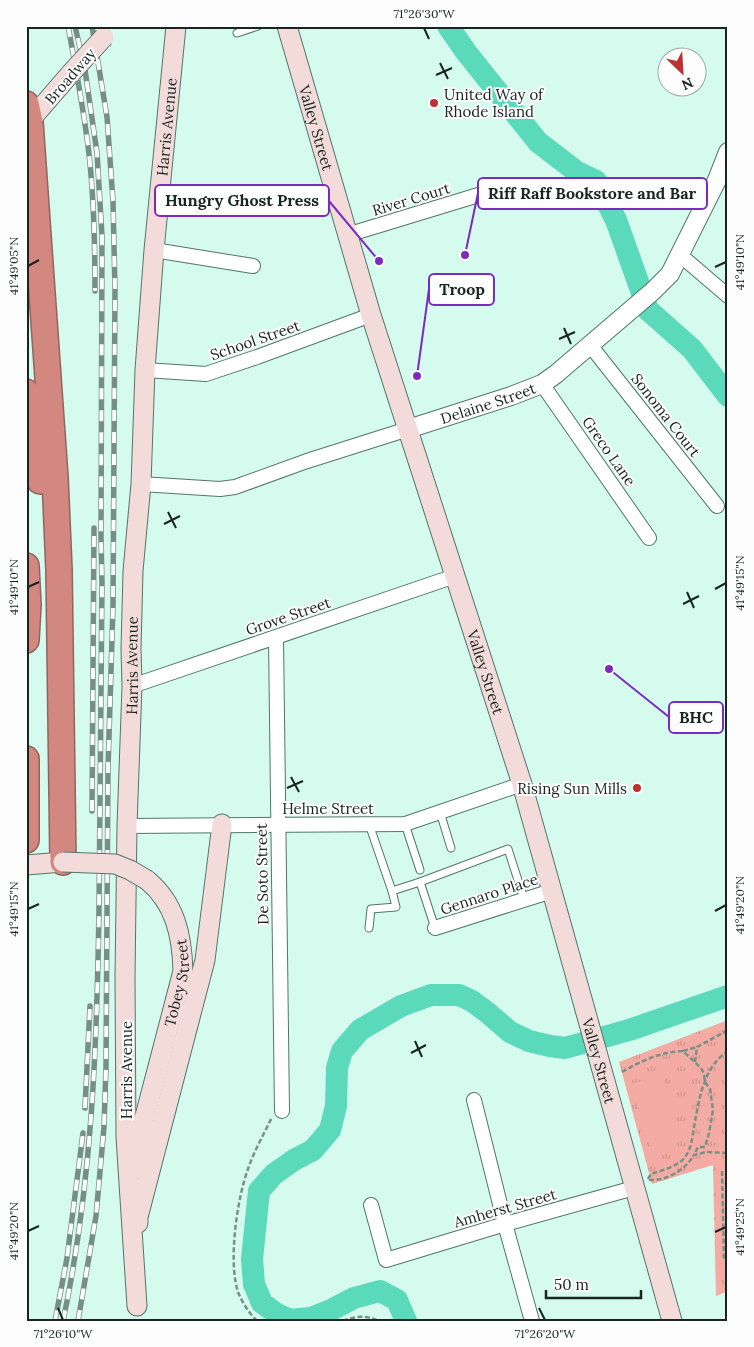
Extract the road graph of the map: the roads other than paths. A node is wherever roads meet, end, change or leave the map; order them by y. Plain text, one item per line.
1 (176, 26) edge
2 (258, 26) edge
3 (287, 26) edge
4 (108, 32) edge
5 (237, 33) dead end
6 (27, 117) edge
7 (728, 152) edge
8 (722, 184) edge
9 (485, 193) dead end
10 (348, 235) junction
11 (154, 250) junction
12 (680, 255) junction
13 (253, 266) dead end
14 (728, 296) edge
15 (371, 315) junction
16 (590, 345) junction
17 (145, 370) junction
18 (542, 384) junction
19 (26, 392) edge
20 (408, 429) junction
21 (141, 484) junction
22 (717, 506) dead end
23 (649, 538) dead end
24 (26, 566) edge
25 (455, 576) junction
26 (60, 607) junction
27 (276, 638) junction
28 (26, 640) edge
29 (132, 686) junction
30 (26, 759) edge
31 (522, 784) junction
32 (440, 812) junction
33 (222, 824) junction
34 (277, 824) junction
35 (369, 824) junction
36 (405, 824) junction
37 (127, 826) junction
38 (26, 840) edge
39 (451, 848) dead end
40 (62, 862) junction
41 (26, 865) edge
42 (420, 870) dead end
43 (420, 882) junction
44 (392, 891) junction
45 (552, 891) junction
46 (524, 899) junction
47 (369, 928) dead end
48 (435, 928) joint
49 (474, 1100) dead end
50 (282, 1110) road end
51 (641, 1184) junction
52 (371, 1205) dead end
53 (138, 1217) junction
54 (505, 1224) junction
55 (137, 1313) edge
56 (532, 1321) edge
57 (672, 1321) edge

1 - 11 main road, Harris Avenue
2 - 5 lane
3 - 10 main road, Valley Street
4 - 6 main road, Broadway, bridge
6 - 26 highway
7 - 8 street, Delaine Street
8 - 12 street, Delaine Street
9 - 10 street, River Court
10 - 15 main road, Valley Street
11 - 13 street
11 - 17 main road, Harris Avenue
12 - 14 street
12 - 16 street, Delaine Street
15 - 17 street, School Street
15 - 20 main road, Valley Street
16 - 18 street, Delaine Street
16 - 22 street, Sonoma Court
17 - 21 main road, Harris Avenue
18 - 20 street, Delaine Street
18 - 23 street, Greco Lane
19 - 26 highway
20 - 21 street, Delaine Street
20 - 25 main road, Valley Street
21 - 29 main road, Harris Avenue
24 - 28 highway
25 - 27 street, Grove Street
25 - 31 main road, Valley Street
26 - 40 highway
27 - 29 street, Grove Street
27 - 34 street, De Soto Street
29 - 37 main road, Harris Avenue
30 - 38 highway
31 - 32 street, Helme Street
31 - 45 main road, Valley Street
32 - 36 street, Helme Street
32 - 39 lane
33 - 34 street, Helme Street
33 - 37 street, Helme Street
33 - 53 main road, Harris Avenue
34 - 35 street, Helme Street
34 - 50 street, De Soto Street
35 - 36 street, Helme Street
35 - 44 lane
36 - 42 lane
37 - 55 main road, Harris Avenue
40 - 41 main road, Tobey Street
40 - 53 main road, Tobey Street, bridge
43 - 44 lane
43 - 46 lane
43 - 48 lane
44 - 47 lane
45 - 46 street, Gennaro Place
45 - 51 main road, Valley Street
46 - 48 street, Gennaro Place
49 - 54 street
51 - 54 street, Amherst Street
51 - 57 main road, Valley Street
52 - 54 street, Amherst Street
53 - 55 main road, Harris Avenue
54 - 56 street

